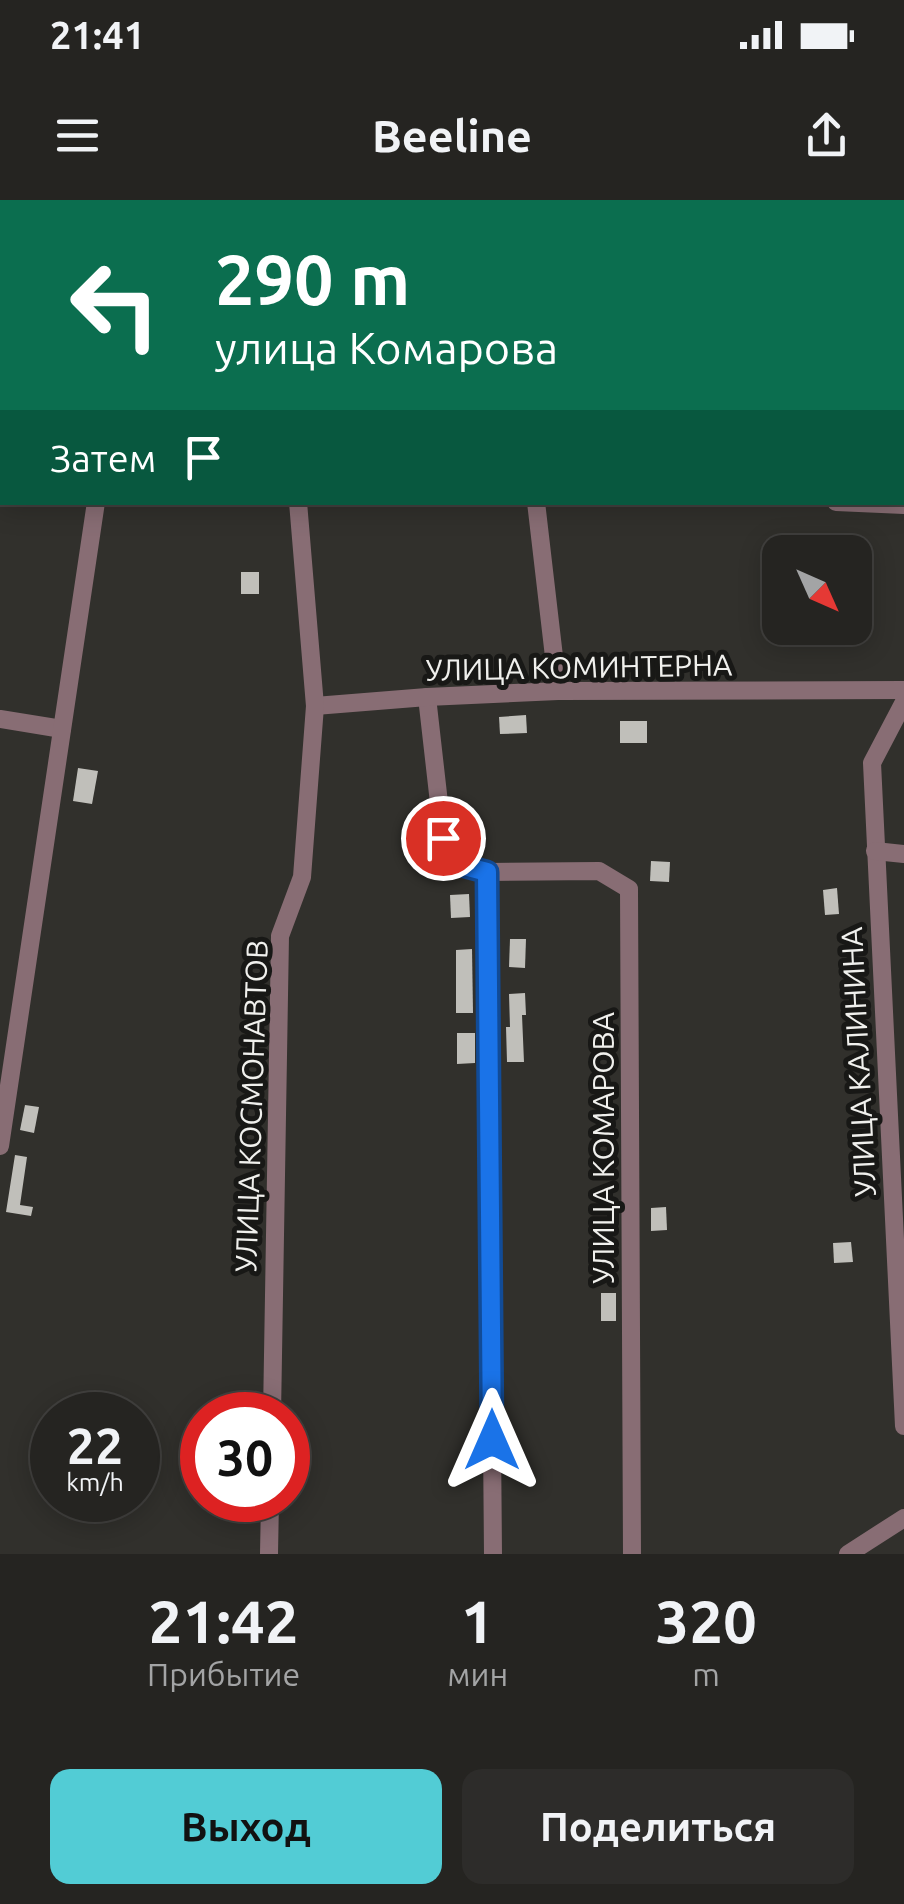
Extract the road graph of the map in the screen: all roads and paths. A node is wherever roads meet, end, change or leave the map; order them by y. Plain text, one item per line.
1 (96, 505) edge
2 (298, 505) edge
3 (536, 505) edge
4 (904, 690) edge
5 (558, 691) junction
6 (428, 697) junction
7 (904, 702) edge
8 (315, 706) junction
9 (0, 719) edge
10 (62, 729) junction
11 (875, 851) junction
12 (904, 854) edge
13 (487, 872) junction
14 (0, 1146) edge
15 (272, 1392) edge
16 (904, 1426) edge
17 (904, 1518) edge
18 (270, 1522) edge
19 (269, 1554) edge
20 (492, 1554) edge
21 (632, 1554) edge
22 (848, 1554) edge

1 - 10 street
2 - 8 street, УЛИЦА КОСМОНАВТОВ
3 - 5 street
4 - 5 street, УЛИЦА КОМИНТЕРНА
5 - 6 street, УЛИЦА КОМИНТЕРНА
6 - 8 street, УЛИЦА КОМИНТЕРНА
6 - 13 street
7 - 11 street, УЛИЦА КАЛИНИНА
8 - 15 street, УЛИЦА КОСМОНАВТОВ
9 - 10 street
10 - 14 street
11 - 12 street
11 - 16 street, УЛИЦА КАЛИНИНА
13 - 20 street
13 - 21 street, УЛИЦА КОМАРОВА
17 - 22 street
18 - 19 street

